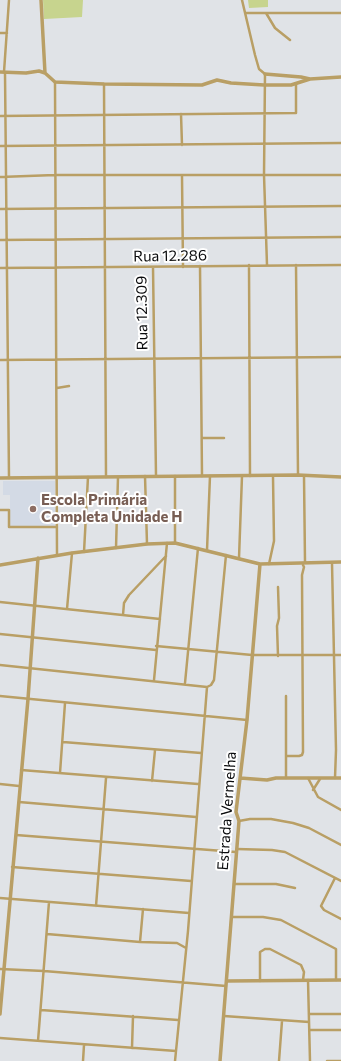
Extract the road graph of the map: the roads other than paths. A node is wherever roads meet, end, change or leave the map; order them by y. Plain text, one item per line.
1 (9, 0) edge
2 (41, 0) edge
3 (242, 0) edge
4 (245, 13) junction
5 (266, 13) junction
6 (341, 13) edge
7 (0, 33) edge
8 (7, 34) junction
9 (290, 40) dead end
10 (3, 72) edge
11 (45, 73) junction
12 (265, 74) junction
13 (341, 77) edge
14 (310, 79) junction
15 (55, 82) junction
16 (104, 84) junction
17 (296, 84) junction
18 (264, 85) junction
19 (103, 114) junction
20 (181, 114) junction
21 (264, 114) junction
22 (55, 115) junction
23 (0, 116) edge
24 (5, 116) junction
25 (341, 143) edge
26 (56, 144) junction
27 (104, 144) junction
28 (265, 144) junction
29 (182, 145) junction
30 (0, 146) edge
31 (7, 146) junction
32 (55, 175) junction
33 (264, 175) junction
34 (341, 175) edge
35 (104, 176) junction
36 (182, 176) junction
37 (0, 177) edge
38 (7, 177) junction
39 (341, 206) edge
40 (266, 207) junction
41 (0, 208) edge
42 (7, 208) junction
43 (56, 208) junction
44 (105, 208) junction
45 (181, 208) junction
46 (266, 237) junction
47 (341, 237) edge
48 (7, 239) junction
49 (56, 239) junction
50 (105, 239) junction
51 (182, 239) junction
52 (0, 240) edge
53 (249, 265) junction
54 (267, 265) junction
55 (296, 265) junction
56 (341, 265) edge
57 (200, 266) junction
58 (153, 267) junction
59 (183, 267) junction
60 (0, 268) edge
61 (8, 268) junction
62 (56, 268) junction
63 (105, 268) junction
64 (249, 357) junction
65 (296, 357) junction
66 (341, 357) edge
67 (154, 358) junction
68 (202, 358) junction
69 (106, 359) junction
70 (0, 360) edge
71 (9, 360) junction
72 (56, 360) junction
73 (69, 386) dead end
74 (57, 388) junction
75 (202, 438) junction
76 (224, 438) dead end
77 (298, 475) junction
78 (145, 476) junction
79 (156, 476) junction
80 (175, 476) junction
81 (202, 476) junction
82 (210, 476) junction
83 (242, 476) junction
84 (250, 476) junction
85 (304, 476) junction
86 (88, 477) junction
87 (106, 477) junction
88 (118, 477) junction
89 (273, 477) junction
90 (341, 477) edge
91 (0, 478) edge
92 (9, 478) junction
93 (57, 478) junction
94 (0, 510) edge
95 (57, 527) junction
96 (167, 543) junction
97 (175, 543) junction
98 (147, 544) junction
99 (116, 548) junction
100 (198, 548) junction
101 (207, 550) junction
102 (84, 552) junction
103 (72, 553) junction
104 (57, 555) junction
105 (226, 555) junction
106 (166, 556) junction
107 (38, 558) junction
108 (239, 558) junction
109 (341, 562) edge
110 (304, 563) junction
111 (332, 563) junction
112 (260, 564) junction
113 (269, 564) junction
114 (0, 565) edge
115 (278, 587) dead end
116 (0, 602) edge
117 (34, 606) junction
118 (67, 610) junction
119 (123, 615) junction
120 (160, 619) junction
121 (0, 634) edge
122 (32, 638) junction
123 (156, 646) junction
124 (189, 649) junction
125 (156, 650) junction
126 (216, 652) junction
127 (252, 655) junction
128 (302, 655) junction
129 (334, 655) junction
130 (341, 655) edge
131 (278, 656) junction
132 (0, 665) edge
133 (29, 668) junction
134 (154, 680) junction
135 (185, 684) junction
136 (207, 686) junction
137 (0, 696) edge
138 (286, 696) dead end
139 (28, 699) junction
140 (65, 703) junction
141 (205, 716) junction
142 (246, 720) junction
143 (63, 742) junction
144 (155, 750) junction
145 (201, 753) junction
146 (286, 756) junction
147 (21, 770) junction
148 (60, 773) junction
149 (106, 778) junction
150 (240, 778) junction
151 (308, 778) junction
152 (335, 778) junction
153 (341, 778) edge
154 (286, 779) junction
155 (320, 779) junction
156 (152, 781) junction
157 (0, 784) edge
158 (198, 784) junction
159 (19, 786) junction
160 (313, 790) junction
161 (18, 802) junction
162 (103, 809) junction
163 (341, 810) edge
164 (196, 817) junction
165 (239, 821) junction
166 (16, 834) junction
167 (101, 842) junction
168 (341, 845) edge
169 (194, 849) junction
170 (236, 851) junction
171 (12, 867) junction
172 (98, 874) junction
173 (335, 878) junction
174 (341, 880) edge
175 (191, 881) junction
176 (234, 884) junction
177 (295, 888) dead end
178 (0, 898) edge
179 (10, 899) junction
180 (49, 902) junction
181 (96, 906) junction
182 (142, 909) junction
183 (189, 913) junction
184 (232, 917) junction
185 (341, 918) edge
186 (47, 934) junction
187 (140, 942) junction
188 (186, 948) junction
189 (336, 949) junction
190 (341, 952) edge
191 (2, 969) edge
192 (44, 971) junction
193 (302, 980) junction
194 (308, 980) junction
195 (336, 980) junction
196 (341, 980) edge
197 (227, 981) junction
198 (260, 981) junction
199 (182, 983) junction
200 (226, 986) junction
201 (41, 1010) junction
202 (0, 1014) edge
203 (310, 1014) junction
204 (341, 1014) edge
205 (133, 1016) junction
206 (224, 1016) junction
207 (178, 1020) junction
208 (282, 1020) junction
209 (309, 1022) junction
210 (310, 1030) junction
211 (341, 1030) edge
212 (0, 1038) edge
213 (38, 1041) junction
214 (84, 1045) junction
215 (132, 1048) junction
216 (176, 1051) junction
217 (83, 1061) edge
218 (175, 1061) edge
219 (220, 1061) edge
220 (279, 1061) edge
221 (310, 1061) edge
222 (327, 1061) edge
223 (341, 1061) edge

1 - 8 street
2 - 11 street
3 - 4 street
4 - 5 street
4 - 12 street
5 - 6 street
5 - 9 street
7 - 8 street
8 - 10 street
10 - 11 street
10 - 24 street
11 - 15 street
12 - 14 street
12 - 18 street
13 - 14 street
14 - 17 street
15 - 16 street
15 - 22 street
16 - 18 street
16 - 19 street
17 - 18 street
17 - 21 street
18 - 21 street
19 - 20 street
19 - 22 street
19 - 27 street
20 - 21 street
20 - 29 street
21 - 28 street
22 - 24 street
22 - 26 street
23 - 24 street
24 - 31 street
25 - 28 street
26 - 27 street
26 - 31 street
26 - 32 street
27 - 29 street
27 - 35 street
28 - 29 street
28 - 33 street
30 - 31 street
31 - 38 street
32 - 35 street
32 - 38 street
32 - 43 street
33 - 34 street
33 - 36 street
33 - 40 street
35 - 36 street
35 - 44 street
36 - 45 street
37 - 38 street
38 - 42 street
39 - 40 street
40 - 45 street
40 - 46 street
41 - 42 street
42 - 43 street
42 - 48 street
43 - 44 street
43 - 49 street
44 - 45 street
44 - 50 street
45 - 51 street
46 - 47 street
46 - 51 street
46 - 54 street
48 - 49 street
48 - 52 street
48 - 61 street
49 - 50 street
49 - 62 street
50 - 51 street
50 - 63 street
51 - 59 street
53 - 54 street, Rua 12.286
53 - 57 street, Rua 12.286
53 - 64 street
54 - 55 street, Rua 12.286
55 - 56 street, Rua 12.286
55 - 65 street
57 - 59 street, Rua 12.286
57 - 68 street
58 - 59 street, Rua 12.286
58 - 63 street, Rua 12.286
58 - 67 street, Rua 12.309
60 - 61 street, Rua 12.286
61 - 62 street, Rua 12.286
61 - 71 street
62 - 63 street, Rua 12.286
62 - 72 street
63 - 69 street
64 - 65 street
64 - 68 street
64 - 84 street
65 - 66 street
65 - 77 street
67 - 68 street
67 - 69 street
67 - 79 street, Rua 12.309
68 - 75 street
69 - 72 street
69 - 87 street
70 - 71 street
71 - 72 street
71 - 92 street
72 - 74 street
73 - 74 street
74 - 93 street
75 - 76 street
75 - 81 street
77 - 85 street
77 - 89 street
78 - 79 street
78 - 88 street
78 - 98 street
79 - 80 street
80 - 81 street
80 - 97 street
81 - 82 street
82 - 83 street
82 - 101 street
83 - 84 street
83 - 108 street
84 - 89 street
85 - 90 street
85 - 110 street
86 - 87 street
86 - 93 street
86 - 102 street
87 - 88 street
88 - 99 street
89 - 113 street
91 - 92 street
92 - 93 street
93 - 95 street
94 - 95 street
95 - 104 street
96 - 97 street
96 - 98 street
96 - 106 street
97 - 100 street
98 - 99 street
99 - 102 street
100 - 101 street
100 - 124 street
101 - 105 street
102 - 103 street
103 - 104 street
103 - 118 street
104 - 107 street
105 - 108 street
105 - 126 street
106 - 119 street
106 - 120 street
107 - 114 street
107 - 117 street
108 - 112 street
109 - 111 street
110 - 111 street
110 - 113 street
110 - 128 street
111 - 129 street
112 - 113 street
112 - 127 street, Estrada Vermelha
115 - 131 street
116 - 117 street
117 - 118 street
117 - 122 street
118 - 119 street
119 - 120 street
120 - 123 street
121 - 122 street
122 - 125 street
122 - 133 street
123 - 124 street
123 - 125 street
124 - 126 street
124 - 135 street
125 - 134 street
126 - 127 street
126 - 136 street
127 - 131 street
127 - 142 street, Estrada Vermelha
128 - 129 street
128 - 131 street
128 - 146 street
129 - 130 street
129 - 152 street
132 - 133 street
133 - 134 street
133 - 139 street
134 - 135 street
135 - 136 street
136 - 141 street
137 - 139 street
138 - 146 street
139 - 140 street
139 - 147 street
140 - 141 street
140 - 143 street
141 - 142 street
141 - 145 street
142 - 150 street, Estrada Vermelha
143 - 144 street
143 - 148 street
144 - 145 street
144 - 156 street
145 - 158 street
146 - 154 street
147 - 148 street
147 - 159 street
148 - 149 street
149 - 156 street
149 - 162 street
150 - 154 street
150 - 165 street, Estrada Vermelha
151 - 154 street
151 - 155 street
151 - 160 street
152 - 153 street
152 - 155 street
155 - 160 street
156 - 158 street
157 - 159 street
158 - 164 street
159 - 161 street
160 - 163 street
161 - 162 street
161 - 166 street
162 - 164 street
162 - 167 street
164 - 169 street
165 - 168 street
165 - 170 street, Estrada Vermelha
166 - 167 street
166 - 171 street
167 - 169 street
167 - 172 street
169 - 170 street
169 - 175 street
170 - 173 street
170 - 176 street, Estrada Vermelha
171 - 172 street
171 - 179 street
172 - 175 street
172 - 181 street
173 - 174 street
173 - 185 street
175 - 183 street
176 - 177 street
176 - 184 street, Estrada Vermelha
178 - 179 street
179 - 180 street
179 - 191 street
180 - 181 street
180 - 186 street
181 - 182 street
182 - 183 street
182 - 187 street
183 - 188 street
184 - 189 street
184 - 197 street, Estrada Vermelha
186 - 187 street
186 - 192 street
187 - 188 street
188 - 199 street
189 - 190 street
189 - 195 street
191 - 192 street
191 - 202 street
192 - 199 street
192 - 201 street
193 - 194 street
193 - 198 street
193 - 198 street
194 - 195 street
194 - 203 street
195 - 196 street
197 - 198 street
197 - 200 street, Estrada Vermelha
199 - 200 street
199 - 207 street
200 - 206 street, Estrada Vermelha
201 - 205 street
201 - 213 street
203 - 204 street
203 - 209 street
205 - 207 street
205 - 215 street
206 - 208 street
206 - 219 street, Estrada Vermelha
207 - 216 street
208 - 209 street
208 - 220 street
209 - 210 street
210 - 211 street
210 - 221 street
212 - 213 street
213 - 214 street
214 - 215 street
214 - 217 street
215 - 216 street
216 - 218 street
222 - 223 street

